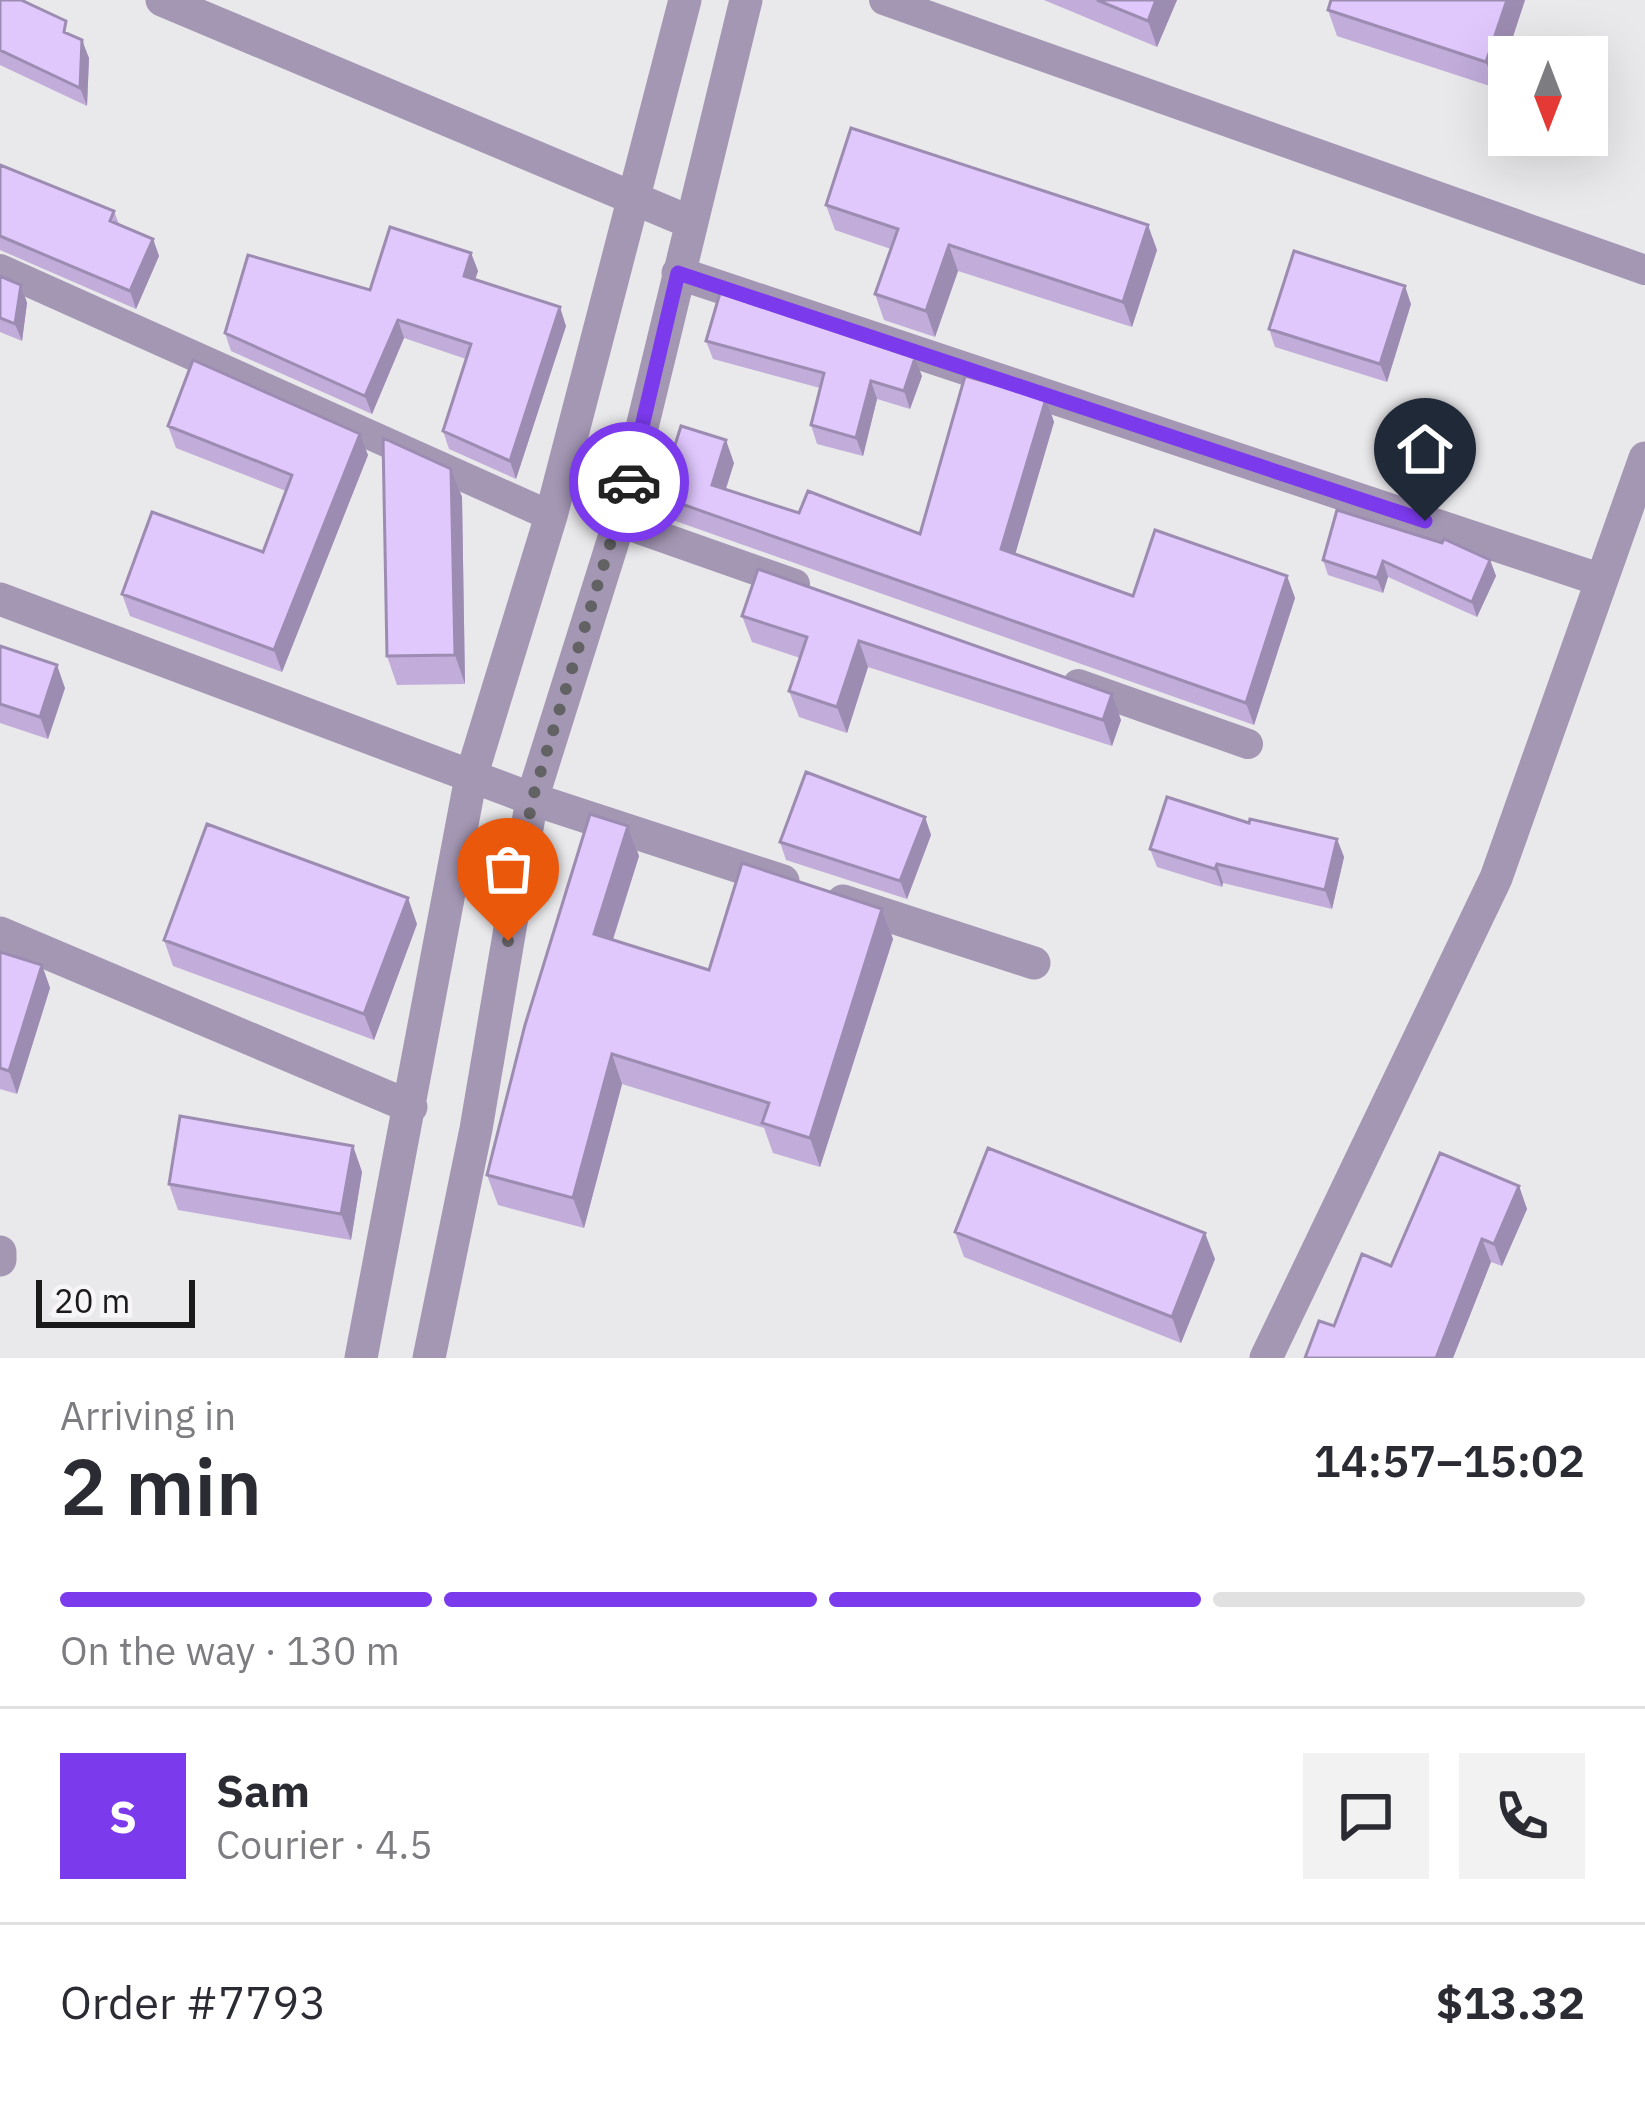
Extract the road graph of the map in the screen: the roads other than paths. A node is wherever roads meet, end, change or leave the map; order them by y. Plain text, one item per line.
1 (162, 0) edge
2 (685, 0) edge
3 (746, 0) edge
4 (884, 0) edge
5 (635, 200) junction
6 (690, 222) junction
7 (0, 269) edge
8 (1645, 269) edge
9 (678, 273) junction
10 (1645, 458) edge
11 (551, 516) junction
12 (619, 522) junction
13 (1601, 580) junction
14 (821, 594) edge
15 (0, 599) edge
16 (1046, 673) edge
17 (1247, 744) dead end
18 (471, 777) junction
19 (532, 800) junction
20 (0, 933) edge
21 (1034, 963) dead end
22 (411, 1107) junction
23 (361, 1358) edge
24 (429, 1358) edge
25 (1266, 1358) edge

1 - 5 street
2 - 5 street
3 - 6 street
4 - 8 lane
5 - 6 street
5 - 11 street
6 - 9 street
7 - 11 lane
9 - 12 street
9 - 13 street
10 - 13 street
11 - 18 street
12 - 14 lane
12 - 19 street
13 - 25 street
15 - 18 street
16 - 17 lane
18 - 19 street
18 - 22 street
19 - 21 street
19 - 24 street
20 - 22 street
22 - 23 street

